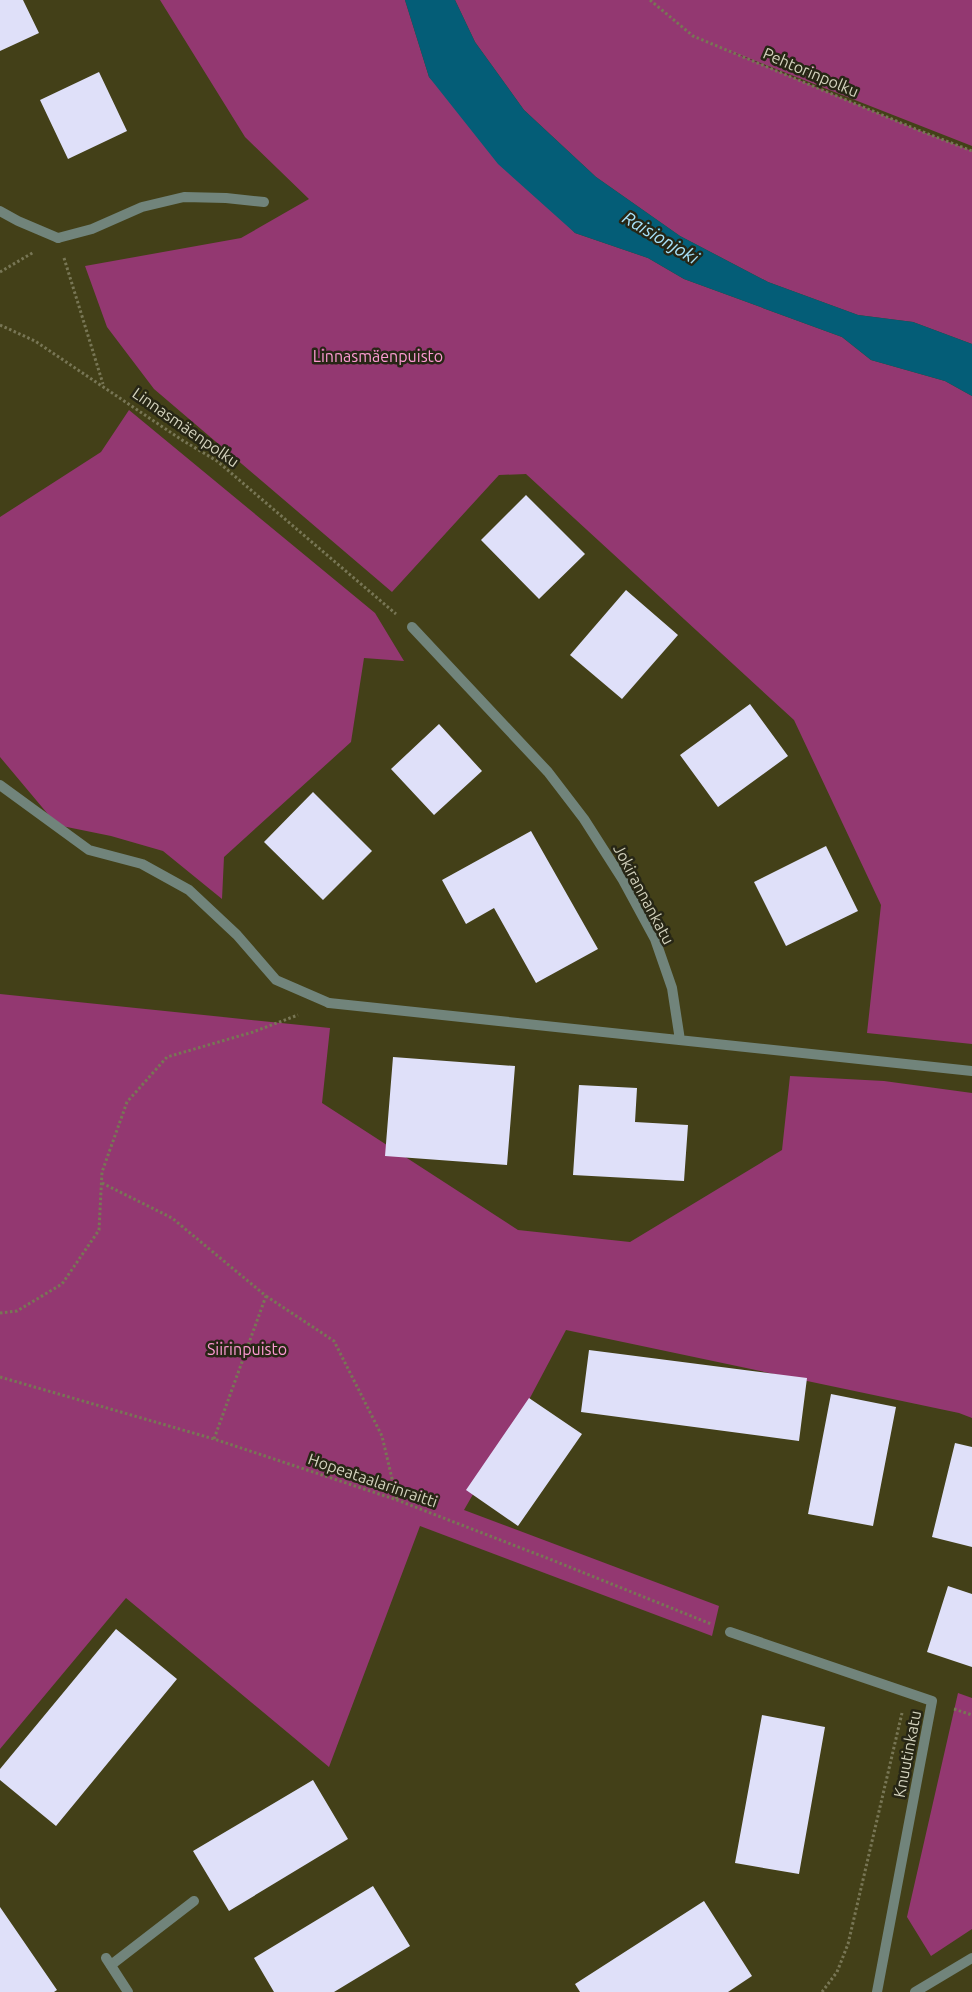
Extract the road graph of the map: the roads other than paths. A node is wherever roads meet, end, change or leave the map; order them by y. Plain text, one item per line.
1 (264, 202) dead end
2 (0, 211) edge
3 (412, 627) road end
4 (0, 785) edge
5 (680, 1040) junction
6 (972, 1071) edge
7 (730, 1632) road end
8 (194, 1901) dead end
9 (972, 1958) edge
10 (128, 1992) edge
11 (877, 1992) edge
12 (914, 1992) edge

1 - 2 street
3 - 5 street, Jokirannankatu
4 - 5 street
5 - 6 street
7 - 11 street, Knuutinkatu
8 - 10 street
9 - 12 street

